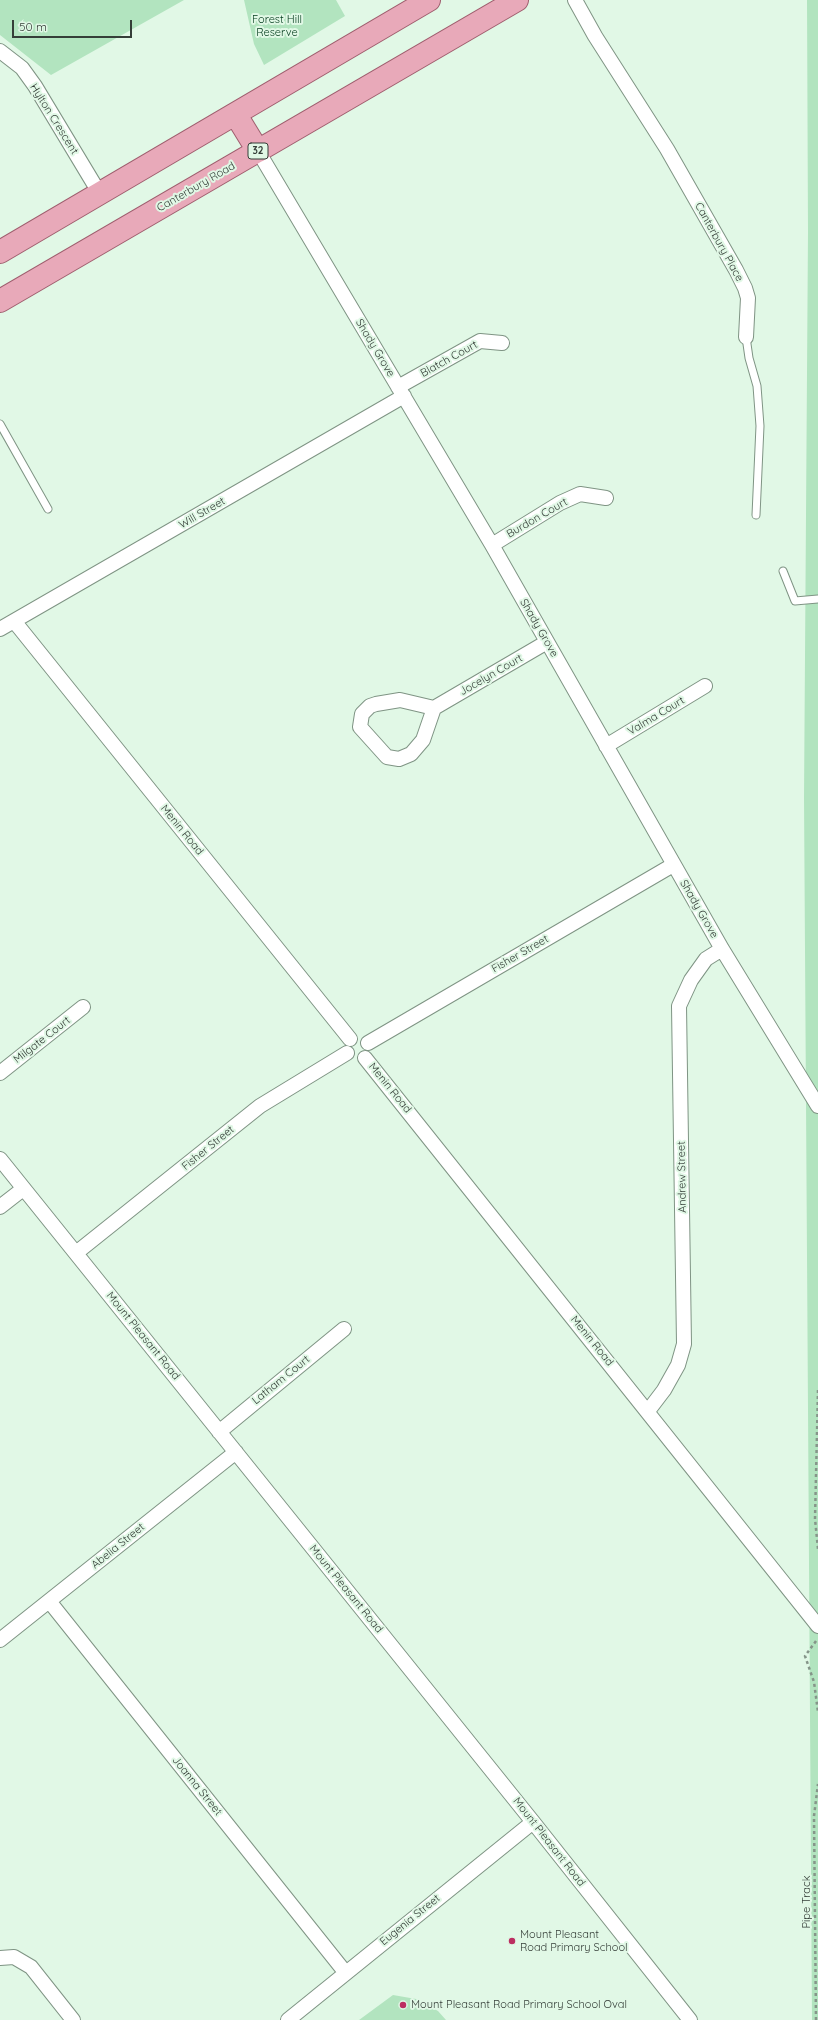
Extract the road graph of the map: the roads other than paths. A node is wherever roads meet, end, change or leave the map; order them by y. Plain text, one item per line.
1 (429, 0) edge
2 (517, 0) edge
3 (575, 0) edge
4 (0, 51) edge
5 (236, 115) junction
6 (258, 151) junction
7 (100, 194) junction
8 (0, 252) edge
9 (0, 301) edge
10 (746, 337) joint
11 (502, 344) dead end
12 (401, 392) junction
13 (0, 424) edge
14 (606, 498) dead end
15 (48, 509) dead end
16 (756, 515) dead end
17 (492, 545) junction
18 (783, 571) dead end
19 (818, 599) edge
20 (14, 621) junction
21 (0, 629) edge
22 (547, 642) junction
23 (705, 686) dead end
24 (434, 708) junction
25 (606, 746) junction
26 (673, 865) junction
27 (722, 949) junction
28 (83, 1007) dead end
29 (350, 1039) junction
30 (368, 1043) junction
31 (347, 1053) junction
32 (365, 1058) junction
33 (0, 1073) edge
34 (818, 1106) edge
35 (0, 1159) edge
36 (24, 1188) junction
37 (0, 1207) edge
38 (76, 1253) junction
39 (344, 1329) dead end
40 (648, 1411) junction
41 (219, 1432) junction
42 (236, 1452) junction
43 (49, 1601) junction
44 (818, 1626) edge
45 (0, 1640) edge
46 (533, 1822) junction
47 (0, 1958) edge
48 (345, 1972) junction
49 (73, 2020) edge
50 (288, 2020) edge
51 (690, 2020) edge

1 - 5 main road
2 - 6 main road, Canterbury Road / 32
3 - 10 street, Canterbury Place
4 - 7 street, Hylton Crescent
5 - 6 main road
5 - 7 main road
6 - 9 main road, Canterbury Road / 32
6 - 12 street, Shady Grove
7 - 8 main road
10 - 16 lane, Canterbury Place
11 - 12 street, Blatch Court
12 - 17 street, Shady Grove
12 - 20 street, Will Street
13 - 15 lane
14 - 17 street, Burdon Court
17 - 22 street, Shady Grove
18 - 19 lane
20 - 21 street, Will Street
20 - 29 street, Menin Road
22 - 24 street, Jocelyn Court
22 - 25 street, Shady Grove
23 - 25 street, Valma Court
24 - 24 street
25 - 26 street, Shady Grove
26 - 27 street, Shady Grove
26 - 30 street, Fisher Street
27 - 34 street, Shady Grove
27 - 40 street, Andrew Street
28 - 33 street, Milgate Court
29 - 30 street
29 - 31 street
30 - 32 street
31 - 32 street
31 - 38 street, Fisher Street
32 - 40 street, Menin Road
35 - 36 street, Mount Pleasant Road
36 - 37 street
36 - 38 street, Mount Pleasant Road
38 - 41 street, Mount Pleasant Road
39 - 41 street, Latham Court
40 - 44 street, Menin Road
41 - 42 street, Mount Pleasant Road
42 - 43 street, Abelia Street
42 - 46 street, Mount Pleasant Road
43 - 45 street, Abelia Street
43 - 48 street, Joanna Street
46 - 48 street, Eugenia Street
46 - 51 street, Mount Pleasant Road
47 - 49 street
48 - 50 street, Eugenia Street

